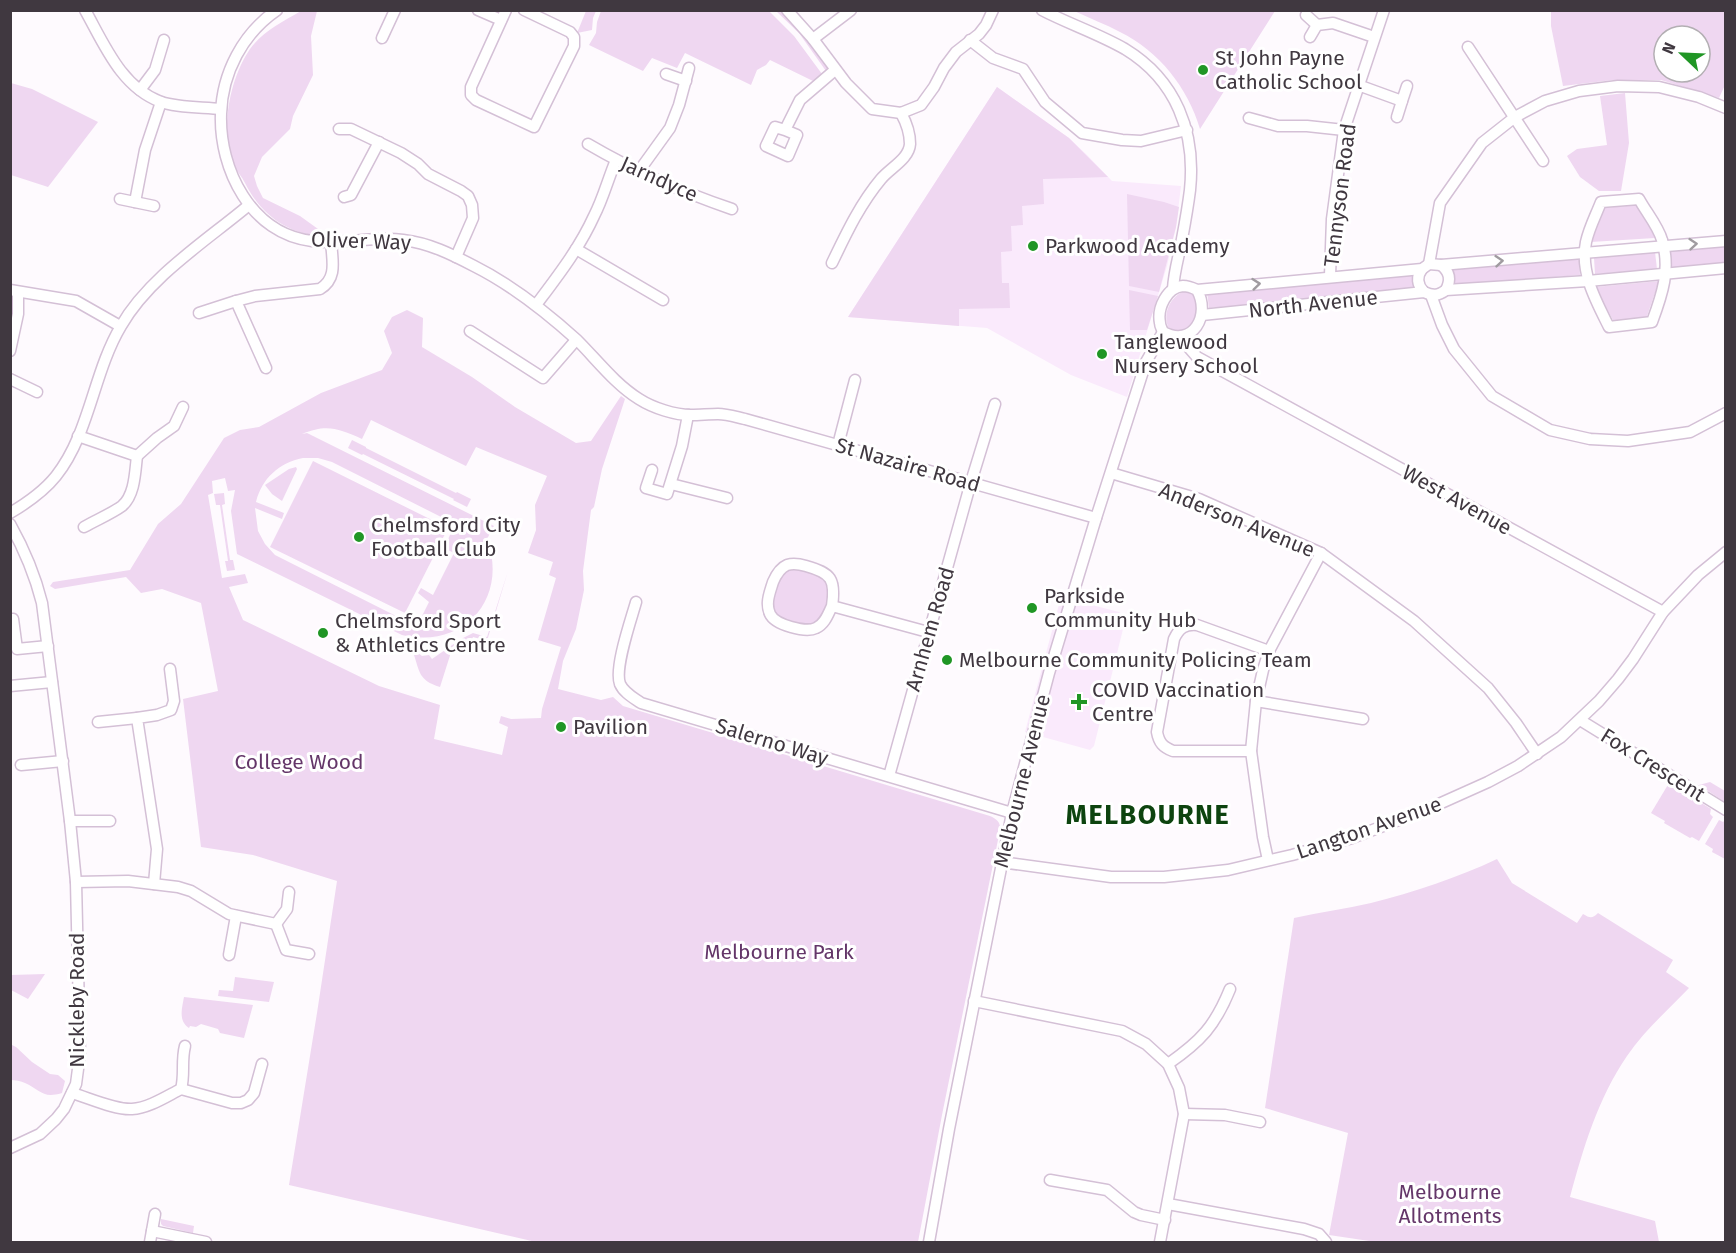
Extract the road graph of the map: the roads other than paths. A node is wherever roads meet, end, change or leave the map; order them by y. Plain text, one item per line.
1 (85, 10) edge
2 (277, 10) edge
3 (395, 10) edge
4 (478, 10) edge
5 (524, 10) edge
6 (787, 10) edge
7 (851, 10) edge
8 (993, 10) edge
9 (1042, 10) edge
10 (1384, 10) edge
11 (503, 15) edge
12 (1306, 15) dead end
13 (1317, 25) junction
14 (1310, 37) dead end
15 (1374, 37) junction
16 (382, 38) dead end
17 (813, 39) junction
18 (164, 40) dead end
19 (970, 40) junction
20 (1468, 47) dead end
21 (689, 68) dead end
22 (835, 70) junction
23 (666, 74) dead end
24 (686, 81) junction
25 (1358, 85) junction
26 (1407, 86) dead end
27 (140, 90) junction
28 (1402, 101) junction
29 (161, 102) junction
30 (1725, 108) edge
31 (221, 109) junction
32 (901, 113) junction
33 (1397, 117) dead end
34 (1515, 117) junction
35 (1249, 118) dead end
36 (339, 129) dead end
37 (785, 130) dead end
38 (1187, 130) junction
39 (1344, 130) junction
40 (379, 142) junction
41 (588, 144) dead end
42 (616, 160) junction
43 (1543, 161) dead end
44 (639, 171) junction
45 (344, 197) dead end
46 (120, 199) dead end
47 (135, 202) junction
48 (249, 205) junction
49 (154, 206) dead end
50 (732, 209) dead end
51 (331, 241) junction
52 (1725, 241) edge
53 (1663, 246) junction
54 (576, 249) junction
55 (1586, 253) junction
56 (456, 257) junction
57 (832, 262) dead end
58 (1431, 266) junction
59 (1725, 268) edge
60 (1665, 274) junction
61 (1330, 276) junction
62 (1588, 281) junction
63 (1173, 289) junction
64 (1197, 290) junction
65 (1446, 290) junction
66 (14, 291) edge
67 (1428, 294) junction
68 (663, 300) dead end
69 (236, 301) junction
70 (536, 306) junction
71 (200, 313) dead end
72 (1202, 315) junction
73 (120, 326) junction
74 (470, 331) dead end
75 (1163, 332) junction
76 (1184, 337) junction
77 (576, 340) junction
78 (10, 351) edge
79 (266, 368) dead end
80 (10, 379) edge
81 (855, 380) dead end
82 (37, 392) dead end
83 (995, 404) dead end
84 (183, 407) dead end
85 (1725, 413) edge
86 (720, 414) joint
87 (688, 415) junction
88 (78, 436) junction
89 (838, 445) junction
90 (137, 456) junction
91 (652, 470) dead end
92 (1111, 472) junction
93 (971, 482) junction
94 (671, 484) junction
95 (727, 498) dead end
96 (10, 513) edge
97 (1096, 518) junction
98 (10, 524) edge
99 (84, 527) dead end
100 (1725, 552) edge
101 (1321, 554) junction
102 (636, 602) dead end
103 (832, 606) junction
104 (1663, 612) junction
105 (13, 619) dead end
106 (928, 632) junction
107 (48, 646) junction
108 (1269, 651) junction
109 (170, 669) dead end
110 (52, 682) junction
111 (10, 686) edge
112 (1256, 701) junction
113 (137, 718) junction
114 (1363, 719) dead end
115 (1580, 720) junction
116 (99, 722) dead end
117 (1251, 752) junction
118 (1537, 754) junction
119 (63, 761) junction
120 (21, 765) dead end
121 (889, 776) junction
122 (1725, 810) edge
123 (1012, 813) junction
124 (70, 821) junction
125 (110, 821) dead end
126 (1268, 860) junction
127 (1001, 862) junction
128 (76, 882) junction
129 (154, 884) junction
130 (289, 892) dead end
131 (236, 916) junction
132 (276, 924) junction
133 (309, 954) dead end
134 (229, 955) dead end
135 (1230, 989) dead end
136 (974, 1001) junction
137 (185, 1046) dead end
138 (262, 1064) dead end
139 (1168, 1064) junction
140 (181, 1089) junction
141 (72, 1093) junction
142 (1184, 1114) junction
143 (1260, 1122) dead end
144 (10, 1148) edge
145 (1050, 1180) dead end
146 (1168, 1204) junction
147 (155, 1214) dead end
148 (1165, 1220) junction
149 (151, 1237) edge
150 (206, 1242) edge
151 (929, 1242) edge
152 (1160, 1242) edge
153 (1326, 1242) edge

1 - 27 street
2 - 31 street, Oliver Way
3 - 16 street
4 - 11 street
5 - 11 street
6 - 17 street
7 - 17 street
8 - 19 street
9 - 38 street, Melbourne Avenue
10 - 15 street, Tennyson Road
12 - 13 street
13 - 14 street
13 - 15 street
15 - 25 street, Tennyson Road
17 - 22 street
18 - 27 street
19 - 32 street
19 - 38 street
20 - 34 street
21 - 24 street
22 - 32 street
22 - 37 street
23 - 24 street
24 - 44 street
25 - 28 street
25 - 39 street, Tennyson Road
26 - 28 street
27 - 29 street
28 - 33 street
29 - 31 street
29 - 47 street
30 - 34 street
31 - 48 street, Oliver Way
32 - 57 street
34 - 43 street
34 - 58 street
35 - 39 street
36 - 40 street
38 - 63 street, Melbourne Avenue
39 - 61 street, Tennyson Road
40 - 45 street
40 - 56 street
41 - 42 street, Jarndyce
42 - 44 street, Jarndyce
42 - 54 street
44 - 50 street, Jarndyce
46 - 47 street
47 - 49 street
48 - 51 street, Oliver Way
48 - 73 street
51 - 56 street, Oliver Way
51 - 69 street
53 -> 52 street, North Avenue
53 - 55 street, North Avenue
53 - 55 street
53 - 60 street
54 - 68 street
54 - 70 street
58 -> 55 street, North Avenue
55 - 62 street
56 - 70 street, Oliver Way
58 - 61 street, North Avenue
58 - 65 street
58 - 67 street
59 - 60 street, North Avenue
60 - 62 street, North Avenue
60 - 62 street
64 -> 61 street, North Avenue
62 - 65 street, North Avenue
63 - 64 street
63 - 75 street, Melbourne Avenue
64 - 72 street
65 - 67 street, North Avenue
66 - 73 street
66 - 78 street
67 - 72 street, North Avenue
67 - 85 street
69 - 71 street
69 - 79 street
70 - 77 street, Oliver Way
72 - 76 street
73 - 88 street
74 - 77 street
75 - 76 street
75 - 92 street, Melbourne Avenue
76 - 104 street, West Avenue
77 - 87 street, Oliver Way
80 - 82 street
81 - 89 street
83 - 93 street, Arnhem Road
84 - 90 street
86 - 87 street, Oliver Way
86 - 89 street, St Nazaire Road
87 - 94 street
88 - 90 street
88 - 96 street
89 - 93 street, St Nazaire Road
90 - 99 street
91 - 94 street
92 - 97 street, Melbourne Avenue
92 - 101 street, Anderson Avenue
93 - 97 street, St Nazaire Road
93 - 106 street, Arnhem Road
94 - 95 street
97 - 123 street, Melbourne Avenue
98 - 107 street, Nickleby Road
100 - 104 street
101 - 108 street
101 - 118 street, Anderson Avenue
102 - 121 street, Salerno Way
103 - 103 street
103 - 106 street
104 - 115 street, Langton Avenue
105 - 107 street
106 - 121 street, Arnhem Road
107 - 110 street, Nickleby Road
108 - 112 street
108 - 117 street
109 - 113 street
110 - 111 street
110 - 119 street, Nickleby Road
112 - 114 street
112 - 117 street
113 - 116 street
113 - 129 street
115 - 118 street, Langton Avenue
115 - 122 street, Fox Crescent
117 - 126 street
118 - 126 street, Langton Avenue
119 - 120 street
119 - 124 street, Nickleby Road
121 - 123 street, Salerno Way
123 - 127 street, Melbourne Avenue
124 - 125 street
124 - 128 street, Nickleby Road
126 - 127 street, Langton Avenue
127 - 136 street, Melbourne Avenue
128 - 129 street
128 - 141 street, Nickleby Road
129 - 131 street
130 - 132 street
131 - 132 street
131 - 134 street
132 - 133 street
135 - 139 street
136 - 139 street
136 - 151 street, Melbourne Avenue
137 - 140 street
138 - 140 street
139 - 142 street
140 - 141 street
141 - 144 street, Nickleby Road
142 - 143 street
142 - 146 street
145 - 148 street
146 - 148 street
146 - 153 street
147 - 149 street
148 - 152 street
149 - 150 street

